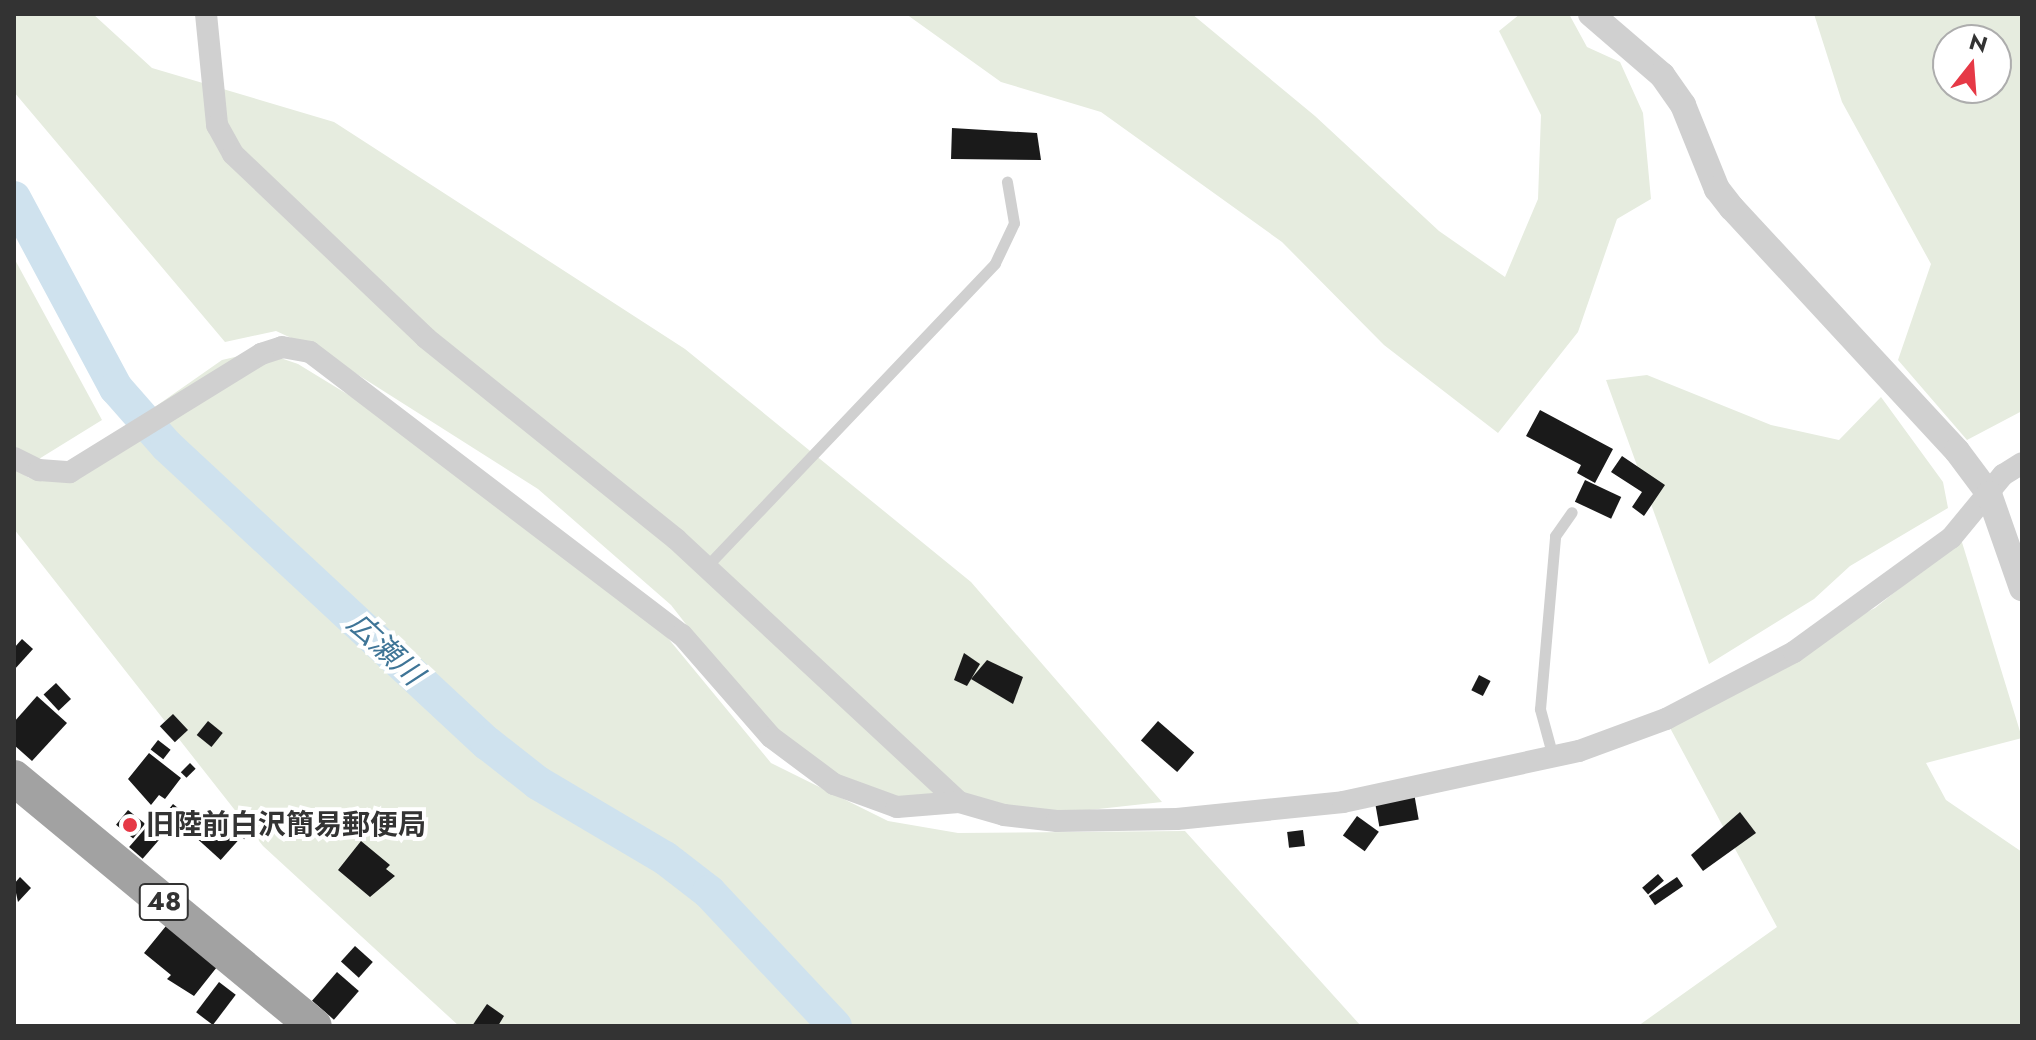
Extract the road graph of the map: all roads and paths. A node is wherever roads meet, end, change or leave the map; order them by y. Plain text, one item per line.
1 (206, 14) edge
2 (1591, 14) edge
3 (1007, 182) dead end
4 (14, 458) edge
5 (2022, 463) edge
6 (1989, 494) junction
7 (1572, 512) dead end
8 (706, 567) junction
9 (2022, 588) edge
10 (1553, 757) junction
11 (14, 778) edge
12 (959, 802) junction
13 (314, 1026) edge

1 - 8 street
2 - 6 street
3 - 8 lane
4 - 12 street
5 - 6 street
6 - 9 street
6 - 10 street
7 - 10 lane
8 - 12 street
10 - 12 street
11 - 13 highway, 48

